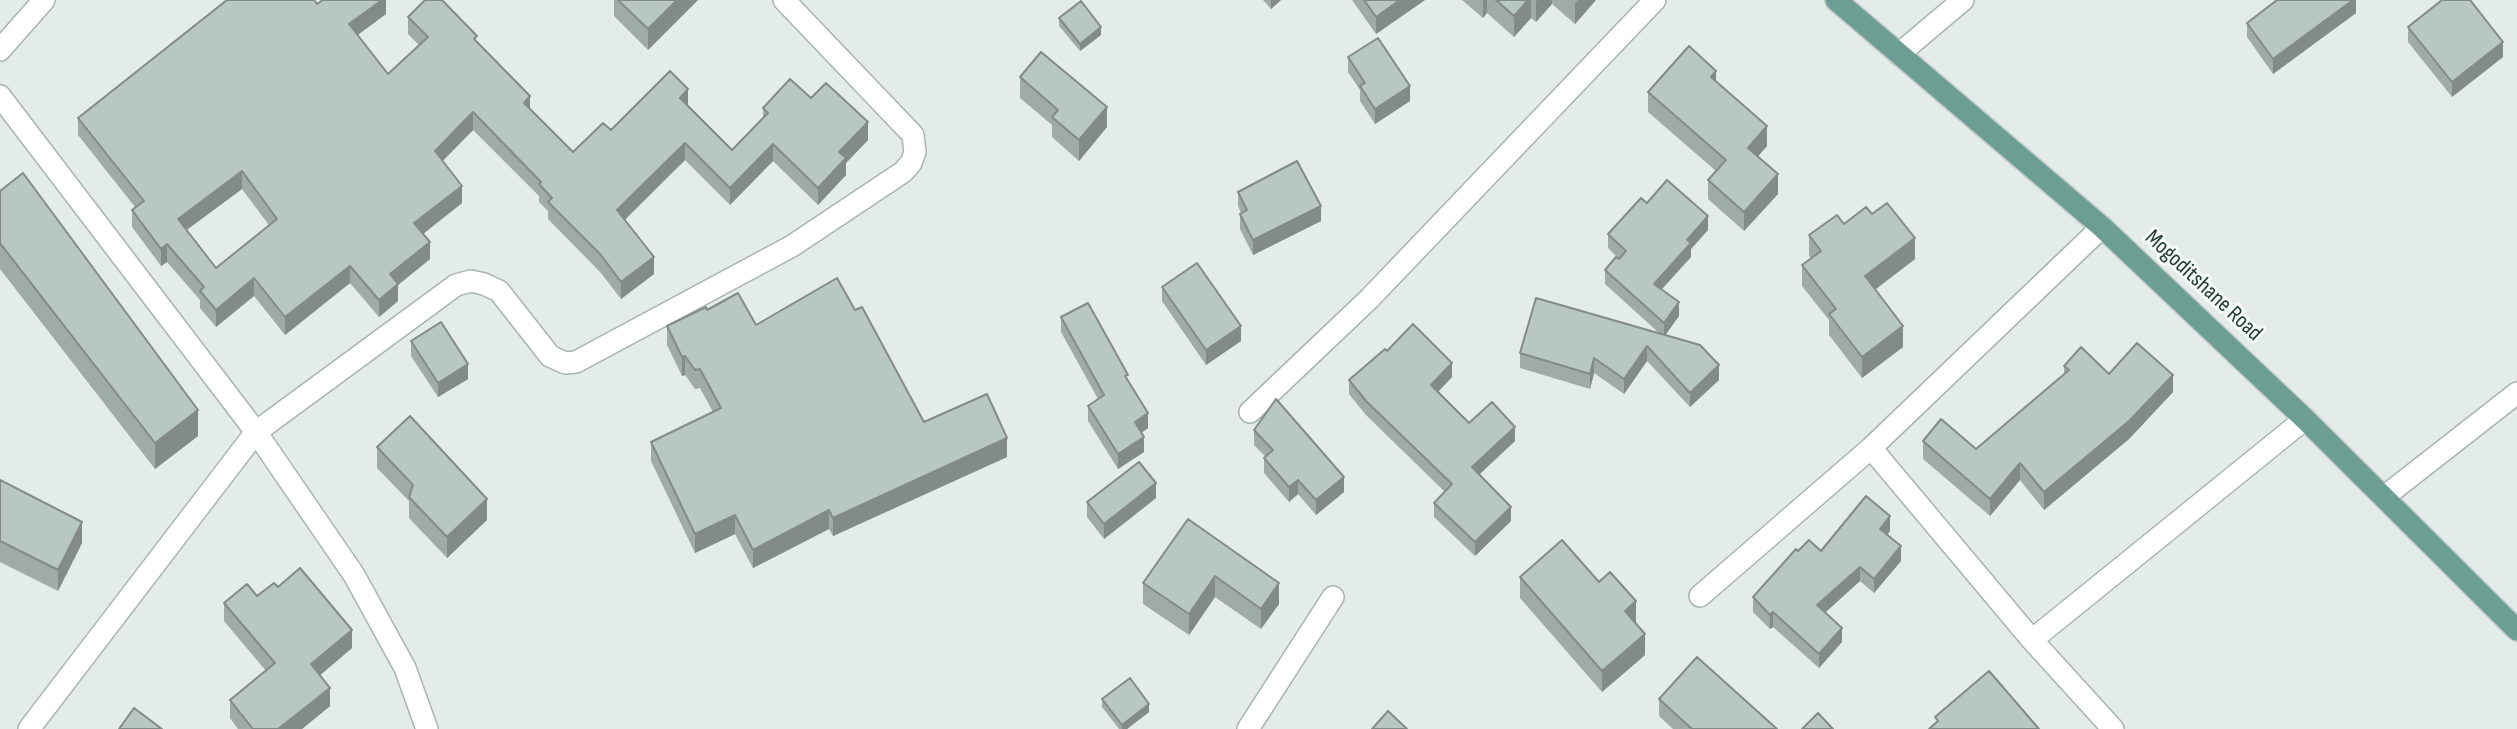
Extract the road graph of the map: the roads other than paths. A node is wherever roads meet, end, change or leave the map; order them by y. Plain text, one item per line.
1 (44, 0) edge
2 (784, 0) edge
3 (1655, 0) edge
4 (1836, 0) edge
5 (1963, 0) edge
6 (0, 50) edge
7 (1899, 54) junction
8 (0, 96) edge
9 (2102, 227) junction
10 (2517, 393) edge
11 (1250, 412) dead end
12 (2305, 419) junction
13 (256, 432) junction
14 (1871, 448) junction
15 (2384, 497) junction
16 (1700, 596) dead end
17 (1333, 597) dead end
18 (2517, 630) edge
19 (2032, 640) junction
20 (29, 729) edge
21 (427, 729) edge
22 (1248, 729) edge
23 (2113, 729) edge

1 - 6 street
2 - 13 street
3 - 11 street
4 - 7 main road, Mogoditshane Road
5 - 7 street
7 - 9 main road, Mogoditshane Road
8 - 13 street
9 - 12 main road, Mogoditshane Road
9 - 14 street
10 - 15 street
12 - 15 main road, Mogoditshane Road
12 - 19 street
13 - 20 street
13 - 21 street
14 - 16 street
14 - 19 street
15 - 18 main road, Mogoditshane Road
17 - 22 street
19 - 23 street

